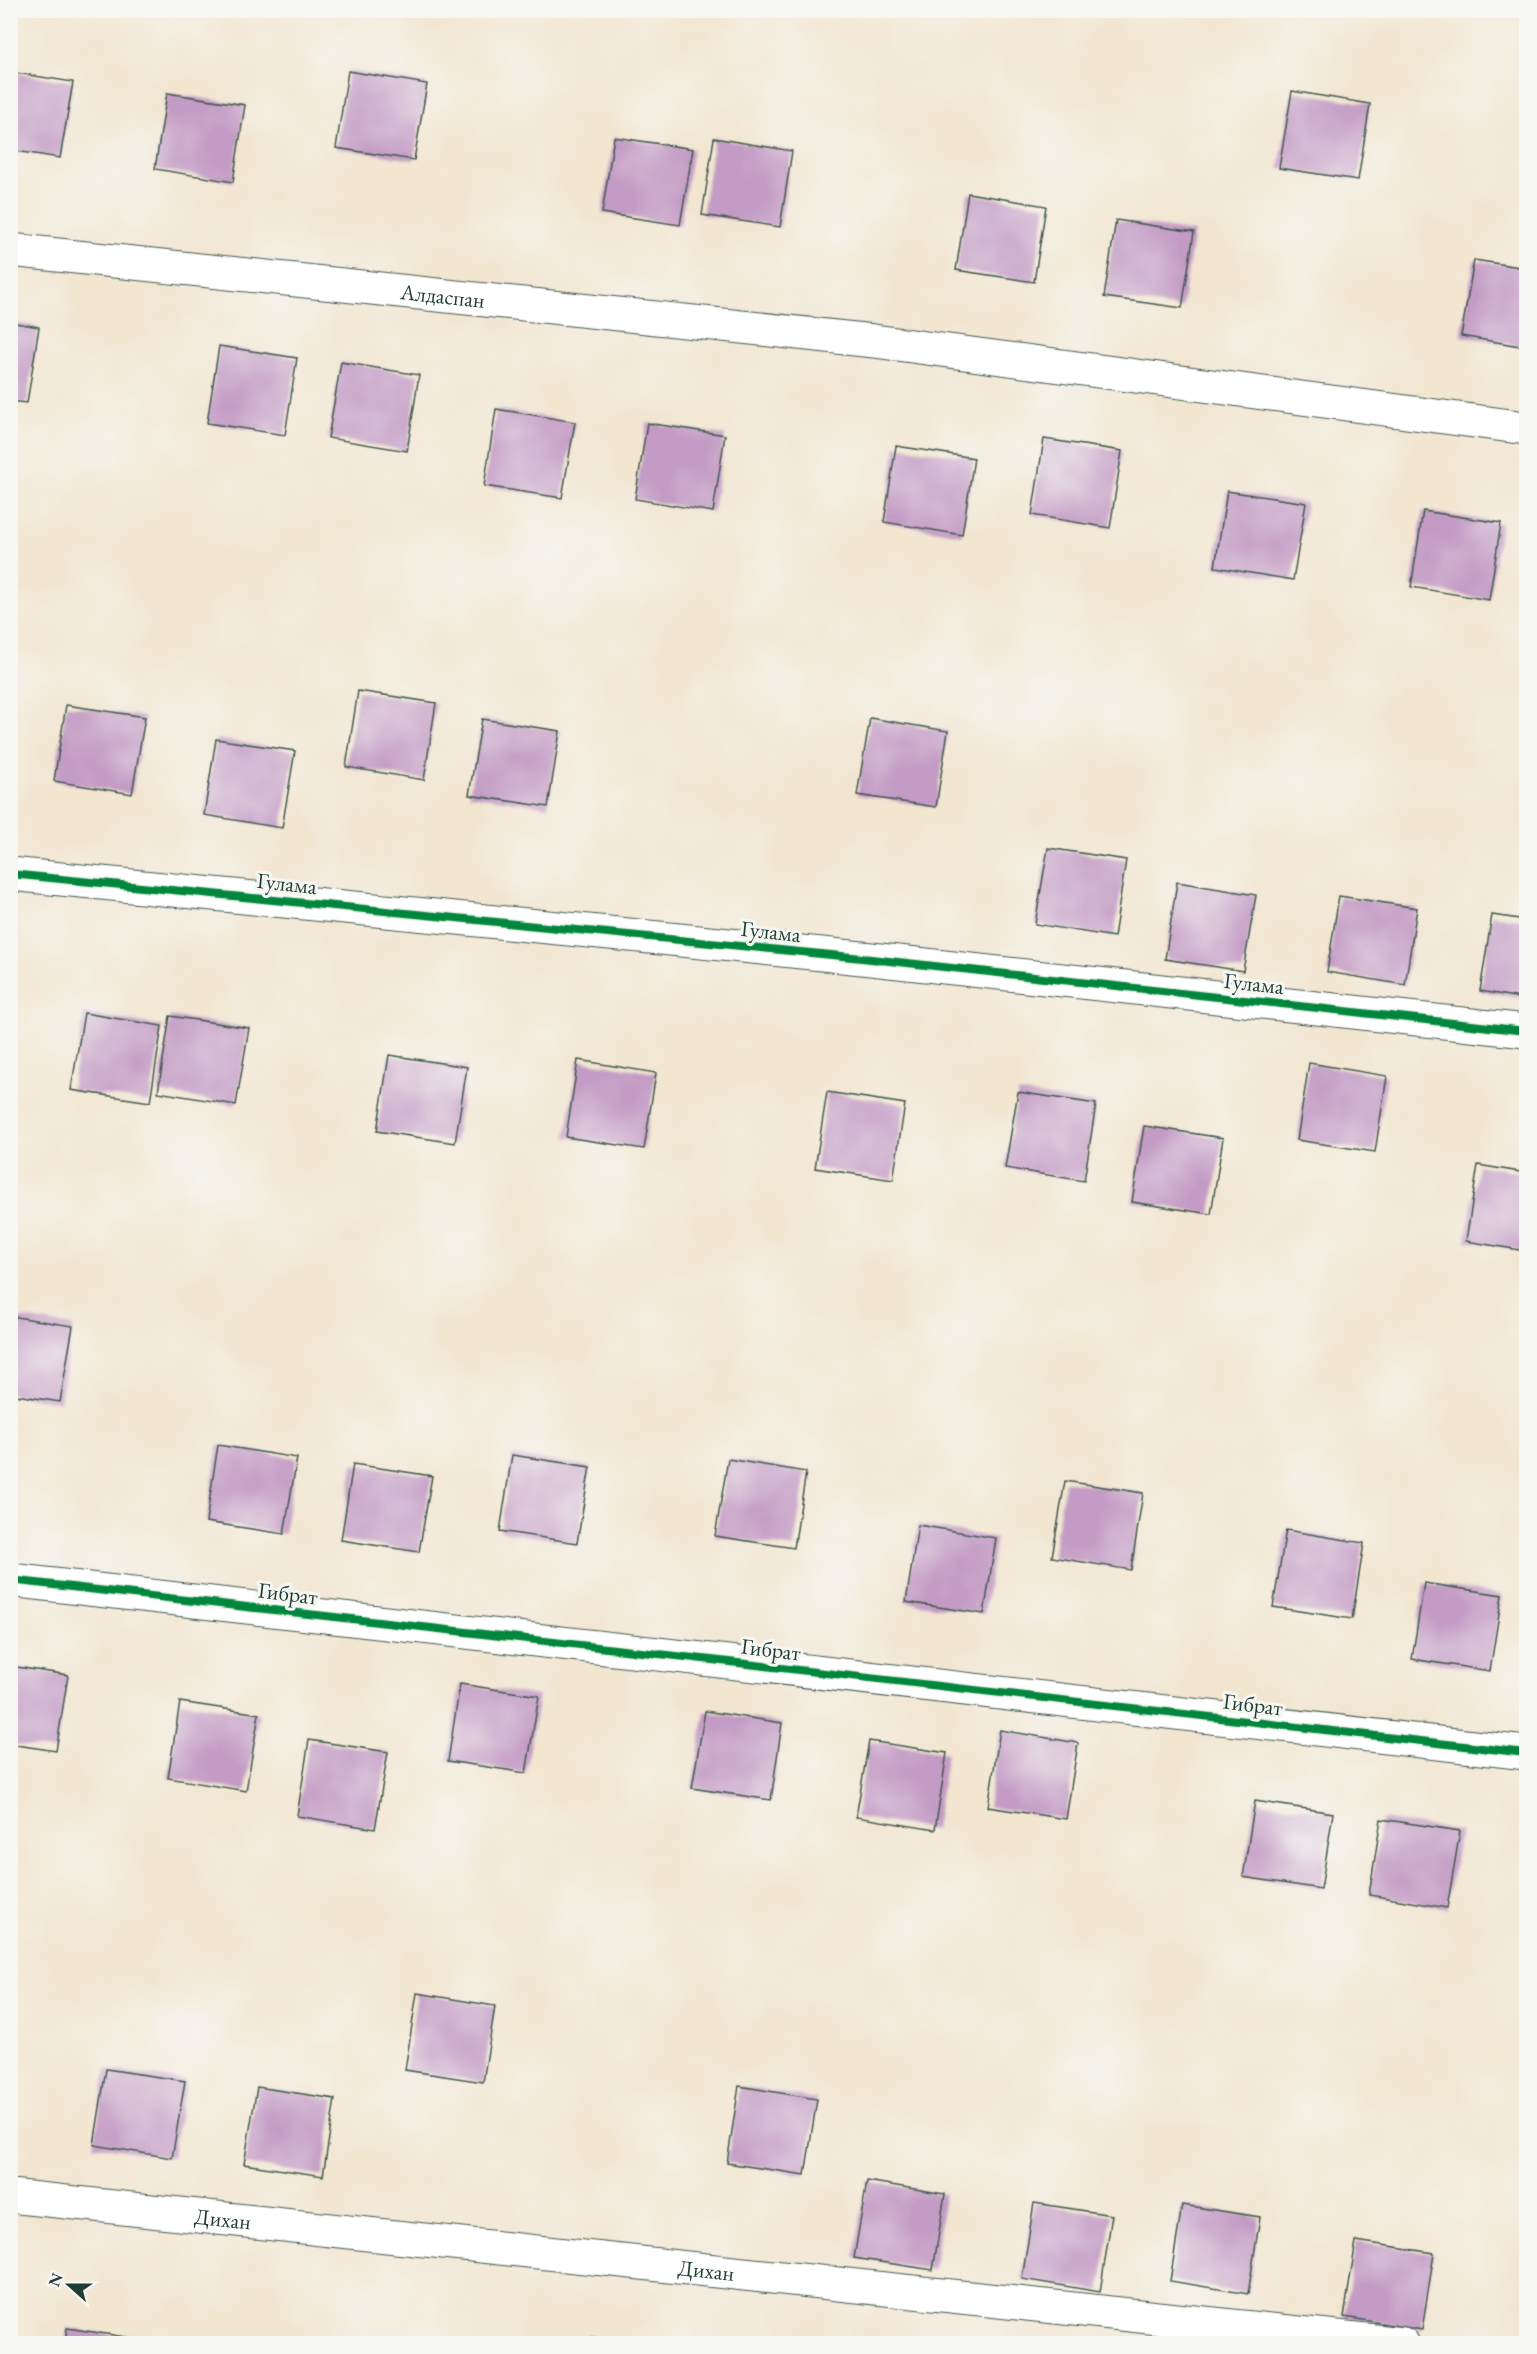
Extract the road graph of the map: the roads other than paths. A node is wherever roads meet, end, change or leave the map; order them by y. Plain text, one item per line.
1 (10, 250) edge
2 (1527, 428) edge
3 (10, 874) edge
4 (1527, 1031) edge
5 (10, 1580) edge
6 (1527, 1753) edge
7 (10, 2196) edge
8 (1403, 2343) edge

1 - 2 street, Алдаспан
3 - 4 street, Гулама
5 - 6 street, Гибрат
7 - 8 street, Дихан

